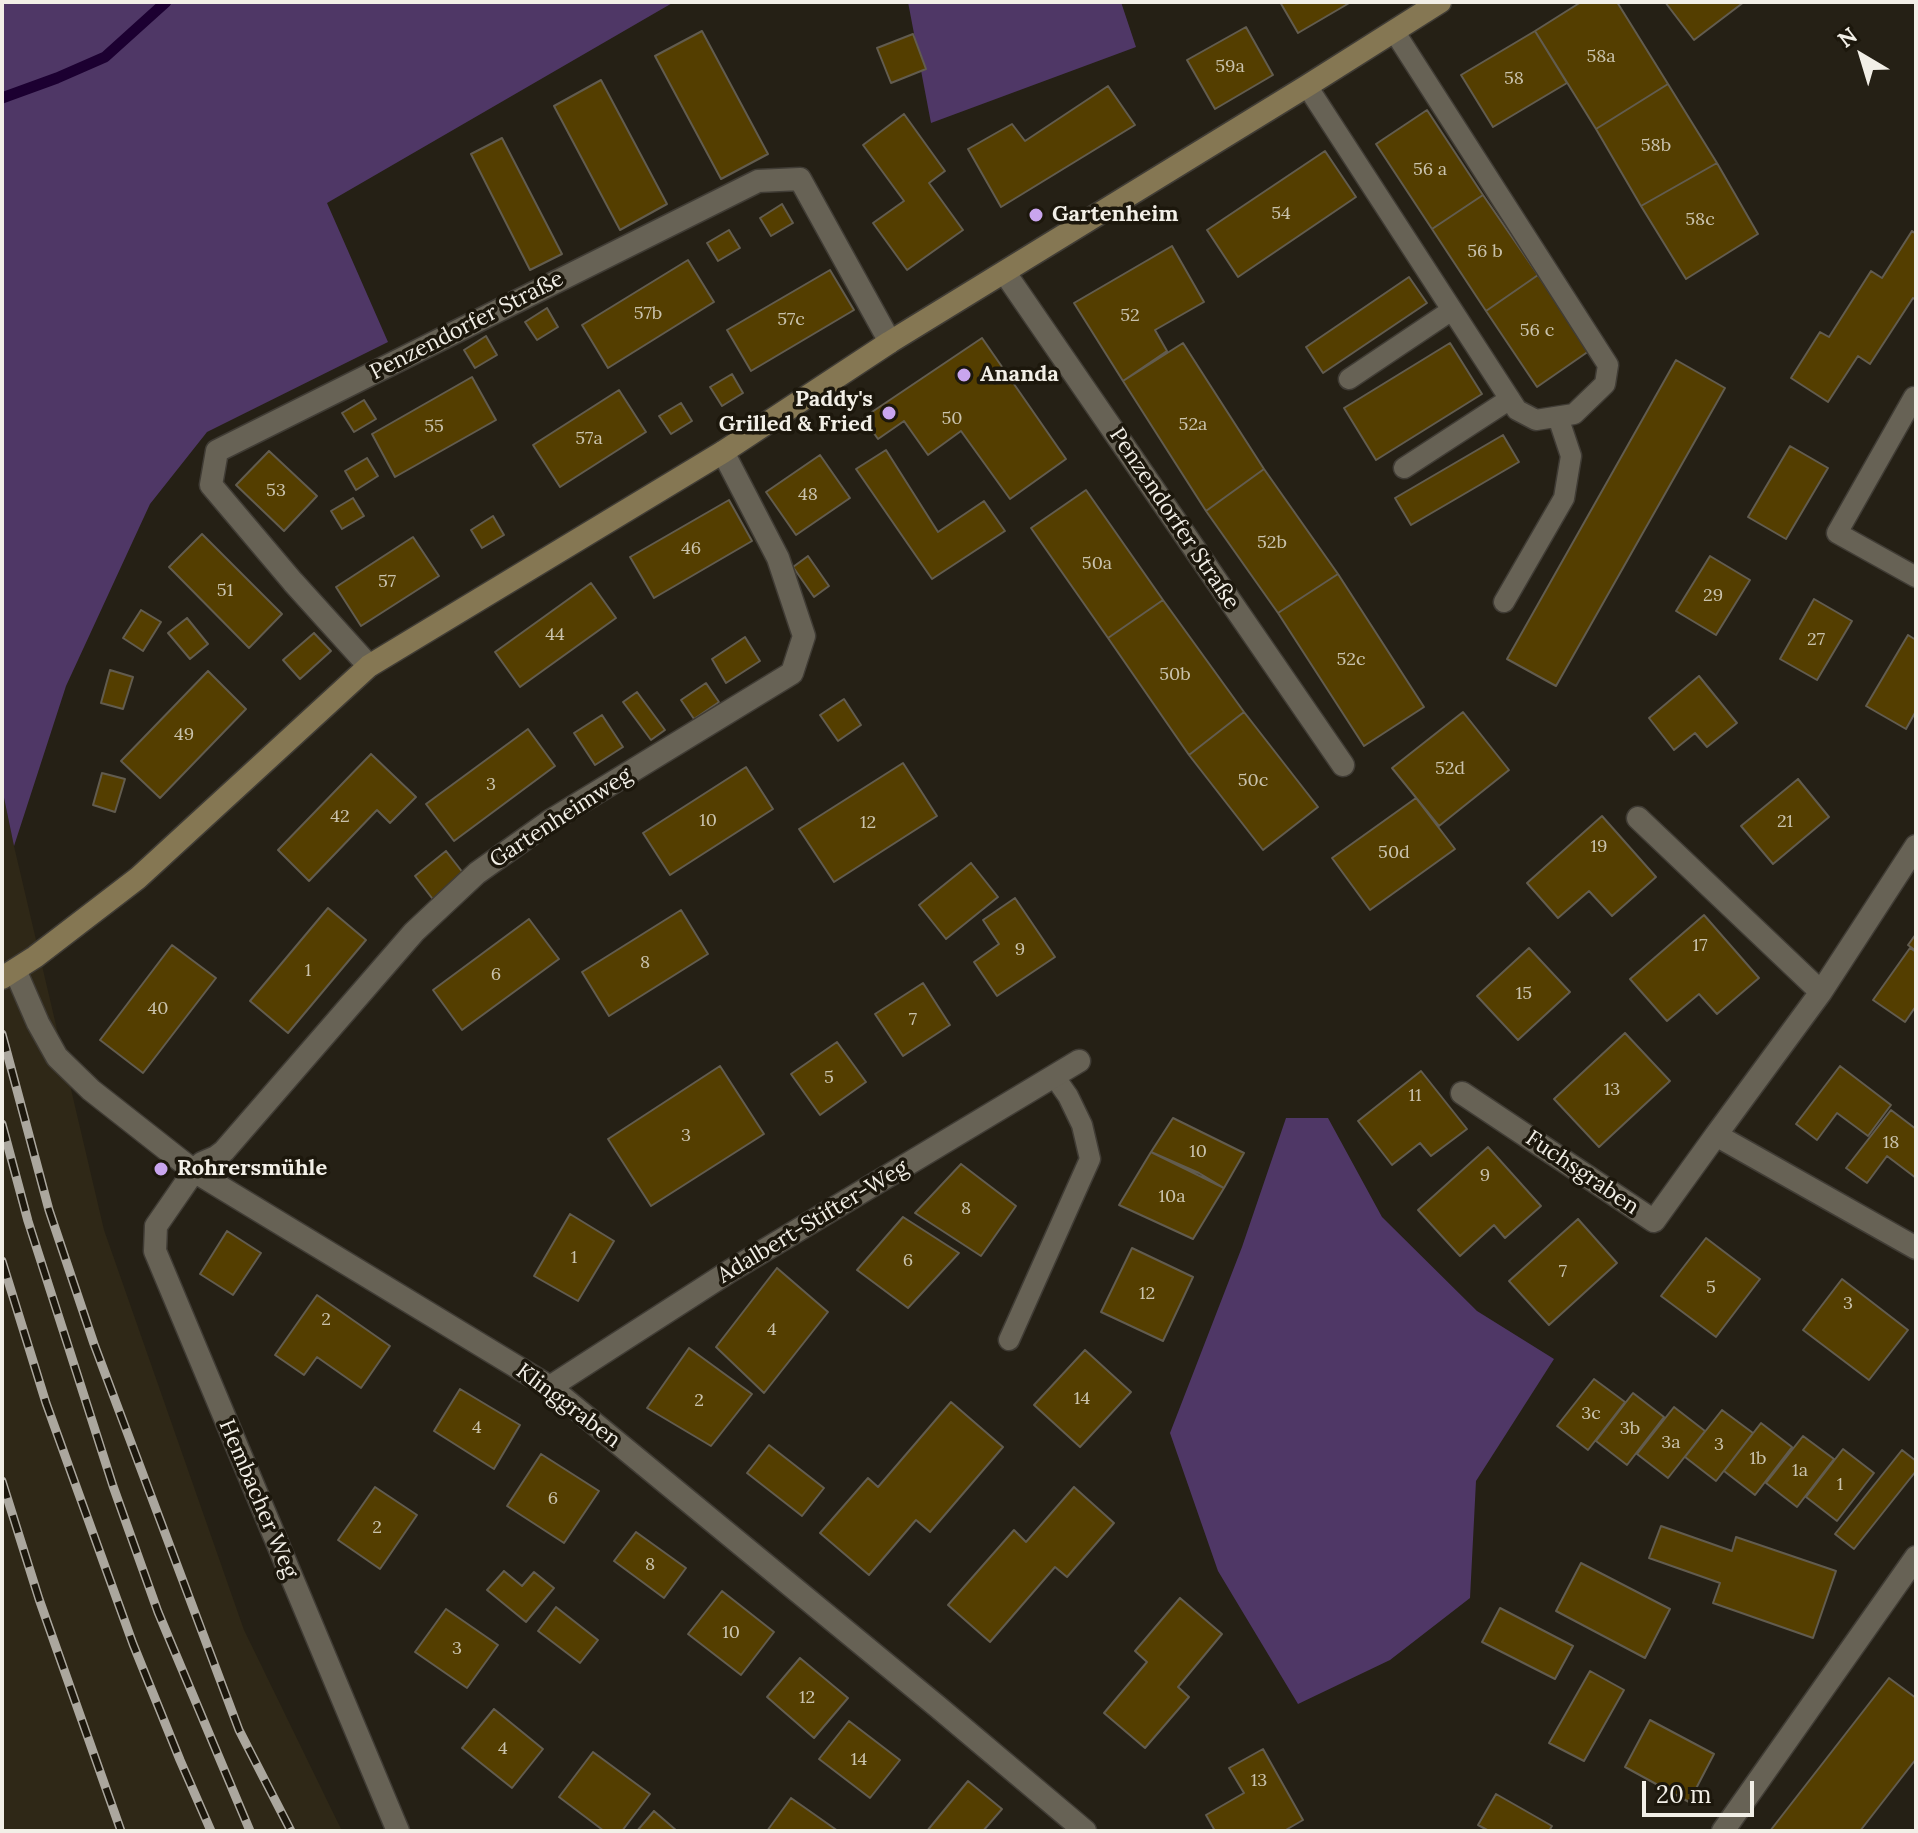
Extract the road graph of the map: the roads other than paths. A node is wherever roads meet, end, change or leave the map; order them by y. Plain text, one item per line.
1 (1433, 4) edge
2 (1394, 31) junction
3 (1307, 86) junction
4 (1005, 273) junction
5 (1452, 310) junction
6 (890, 342) junction
7 (1349, 379) dead end
8 (1914, 397) dead end
9 (1510, 399) junction
10 (1558, 417) junction
11 (723, 452) junction
12 (1404, 468) dead end
13 (1916, 577) edge
14 (1504, 602) dead end
15 (369, 666) junction
16 (1343, 765) dead end
17 (1638, 818) dead end
18 (1916, 846) edge
19 (8, 974) edge
20 (1821, 992) junction
21 (1079, 1061) dead end
22 (1054, 1076) junction
23 (1462, 1093) dead end
24 (1716, 1135) junction
25 (194, 1171) junction
26 (1916, 1248) edge
27 (1009, 1340) dead end
28 (550, 1387) junction
29 (1916, 1557) edge
30 (398, 1831) edge
31 (1085, 1831) edge
32 (1723, 1831) edge

1 - 2 main road
2 - 3 main road
2 - 10 lane
3 - 4 main road
3 - 5 lane
4 - 6 main road
4 - 16 street, Penzendorfer Straße
5 - 7 lane
5 - 9 lane
6 - 11 main road
6 - 15 street, Penzendorfer Straße
8 - 13 lane
9 - 10 lane
9 - 12 lane
10 - 14 lane
11 - 15 main road
11 - 25 street, Gartenheimweg
15 - 19 main road
17 - 20 street
18 - 20 street, Fuchsgraben
19 - 25 street, Klinggraben
20 - 24 street, Fuchsgraben
21 - 22 street, Adalbert-Stifter-Weg
22 - 27 lane
22 - 28 street, Adalbert-Stifter-Weg
23 - 24 street, Fuchsgraben
24 - 26 street
25 - 28 street, Klinggraben
25 - 30 street, Hembacher Weg
28 - 31 street, Klinggraben
29 - 32 street

